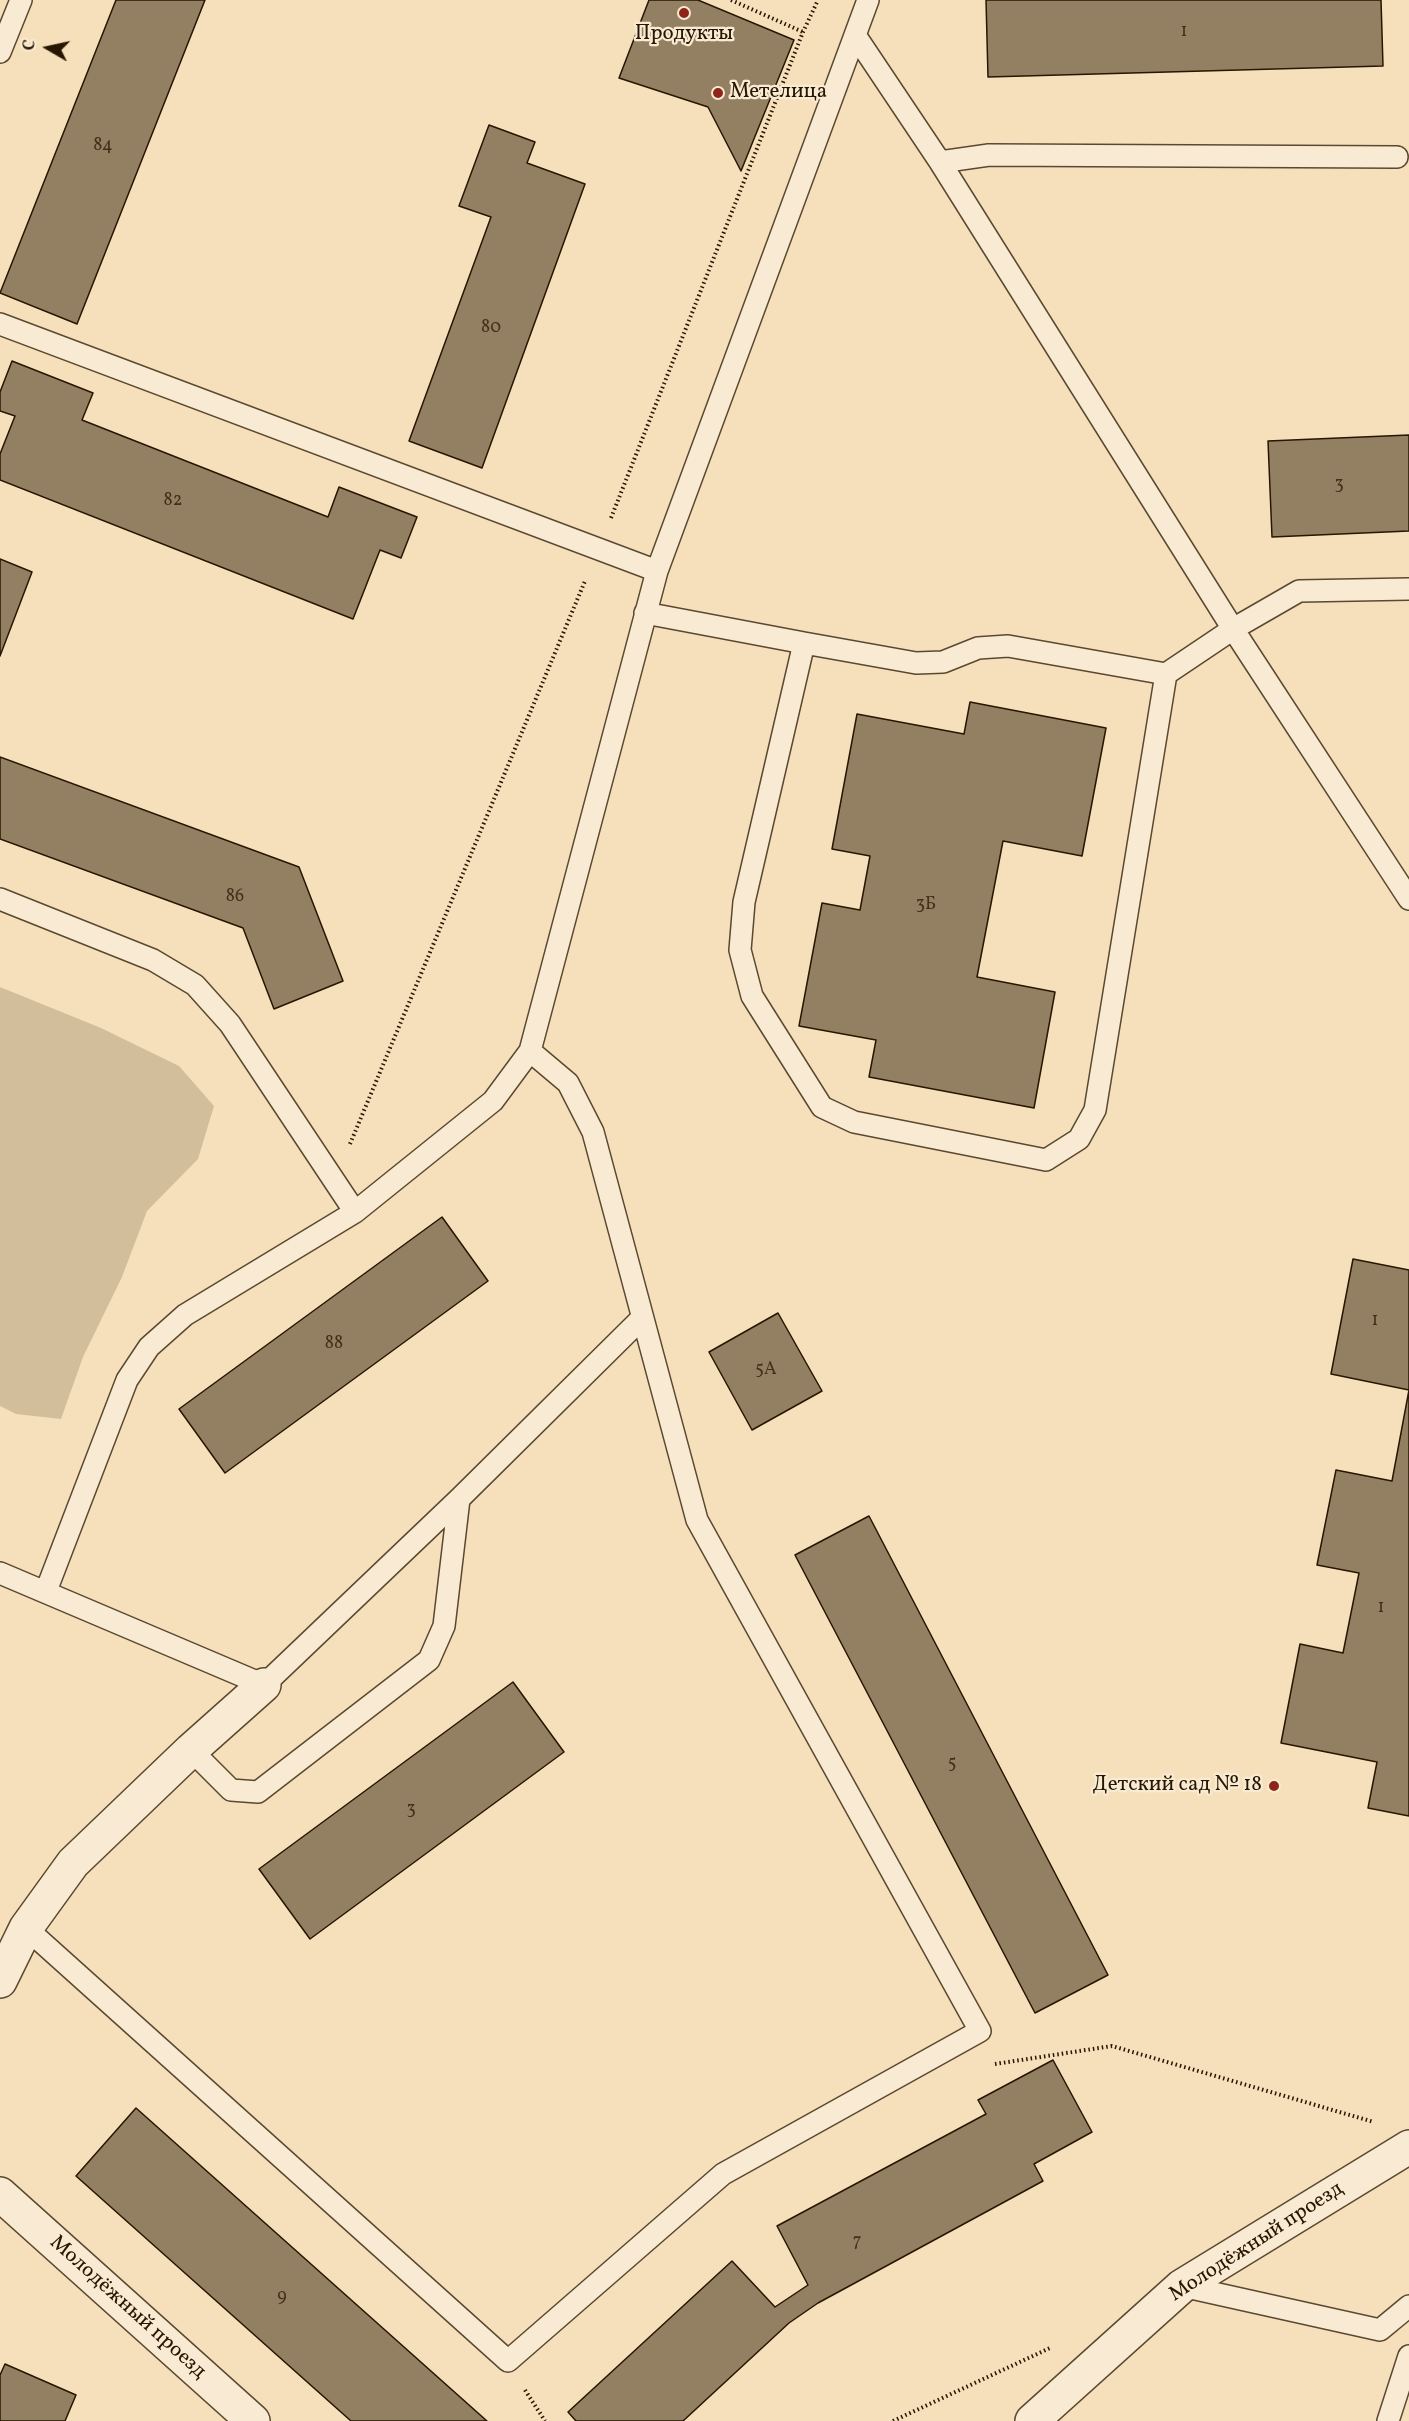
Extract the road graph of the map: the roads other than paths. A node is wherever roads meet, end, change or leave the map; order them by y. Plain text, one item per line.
1 (21, 0) edge
2 (868, 0) edge
3 (855, 35) junction
4 (0, 52) edge
5 (1397, 157) dead end
6 (940, 162) junction
7 (0, 324) edge
8 (657, 571) junction
9 (1409, 589) edge
10 (645, 613) junction
11 (1233, 629) junction
12 (804, 643) junction
13 (1166, 674) junction
14 (0, 898) edge
15 (1409, 899) edge
16 (530, 1051) junction
17 (355, 1212) junction
18 (642, 1318) junction
19 (459, 1499) junction
20 (0, 1573) edge
21 (46, 1591) junction
22 (264, 1685) junction
23 (191, 1750) junction
24 (26, 1928) junction
25 (0, 1981) edge
26 (1409, 2147) edge
27 (0, 2194) edge
28 (1182, 2286) junction
29 (1409, 2306) edge
30 (1409, 2356) edge
31 (253, 2421) edge
32 (1032, 2421) edge
33 (1388, 2421) edge

1 - 4 lane
2 - 3 lane
3 - 6 lane
3 - 8 lane
5 - 6 lane
6 - 11 lane
7 - 8 lane
8 - 10 lane
9 - 11 lane
10 - 12 lane
10 - 16 lane
11 - 13 lane
11 - 15 lane
12 - 13 lane
12 - 13 lane
14 - 17 lane
16 - 17 lane
16 - 18 lane
17 - 21 lane
18 - 19 lane
18 - 24 lane
19 - 22 lane
19 - 23 lane
20 - 21 lane
21 - 22 lane
22 - 23 street
23 - 24 street
24 - 25 street
26 - 28 street, Молодёжный проезд
27 - 31 street, Молодёжный проезд
28 - 29 lane
28 - 32 street, Молодёжный проезд
30 - 33 lane

